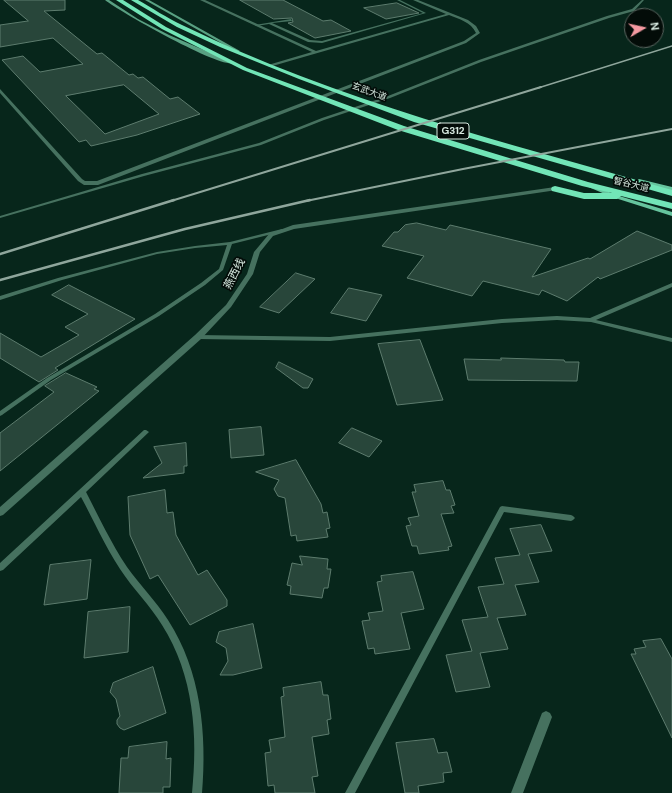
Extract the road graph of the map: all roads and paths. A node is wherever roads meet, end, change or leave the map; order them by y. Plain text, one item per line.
1 (106, 0) edge
2 (119, 0) edge
3 (134, 0) edge
4 (147, 0) edge
5 (202, 0) edge
6 (398, 0) edge
7 (416, 0) edge
8 (643, 0) edge
9 (448, 14) junction
10 (291, 20) dead end
11 (269, 23) junction
12 (256, 25) junction
13 (315, 52) junction
14 (256, 61) junction
15 (270, 66) junction
16 (246, 69) junction
17 (0, 90) edge
18 (608, 175) junction
19 (90, 184) junction
20 (585, 184) junction
21 (555, 189) junction
22 (672, 189) edge
23 (94, 190) junction
24 (672, 193) edge
25 (634, 195) junction
26 (614, 196) junction
27 (672, 206) edge
28 (672, 214) edge
29 (0, 217) edge
30 (293, 227) junction
31 (230, 243) junction
32 (672, 285) edge
33 (0, 298) edge
34 (591, 320) junction
35 (198, 337) junction
36 (672, 340) edge
37 (0, 414) edge
38 (146, 432) dead end
39 (82, 492) junction
40 (0, 512) edge
41 (571, 518) dead end
42 (0, 568) edge
43 (546, 717) dead end
44 (197, 793) edge
45 (350, 793) edge
46 (517, 793) edge

1 - 16 street
2 - 16 highway, G312
3 - 14 highway, 玄武大道 / G312
4 - 14 street
5 - 12 street
6 - 11 lane
7 - 9 street
8 - 23 lane
9 - 13 street
9 - 19 street
10 - 11 lane
11 - 12 lane
12 - 13 street
13 - 15 street
14 - 15 highway, 玄武大道 / G312
15 - 18 highway, 玄武大道 / G312
16 - 20 highway, G312
17 - 19 street
18 - 22 main road
18 - 24 highway, 智谷大道 / G312
19 - 23 lane
20 - 21 highway
20 - 25 highway, 智谷大道 / G312
20 - 26 main road
21 - 26 highway
21 - 30 street, 燕西线
23 - 29 lane
25 - 26 highway
25 - 27 highway, 智谷大道 / G312
26 - 28 main road
30 - 31 lane
30 - 35 street, 燕西线
31 - 33 lane
31 - 37 lane
32 - 34 lane
34 - 35 lane
34 - 36 lane
35 - 40 street, 燕西线
38 - 39 lane
39 - 42 lane
39 - 44 lane
41 - 45 lane
43 - 46 street

